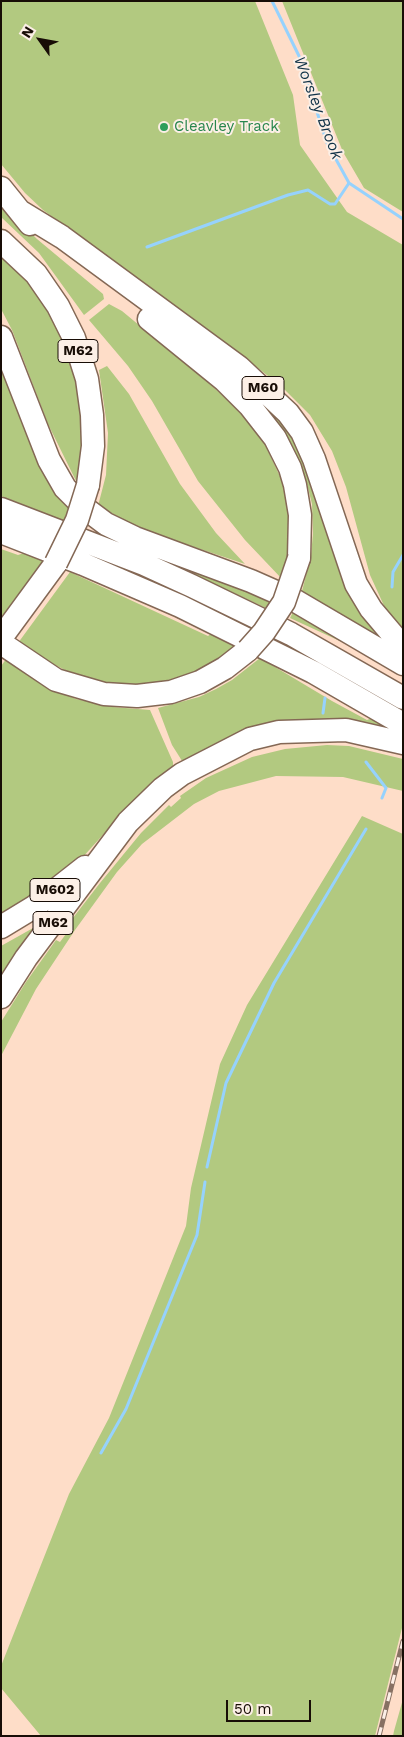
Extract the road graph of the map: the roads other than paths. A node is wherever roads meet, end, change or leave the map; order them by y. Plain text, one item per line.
1 (1, 188) edge
2 (21, 212) junction
3 (1, 241) edge
4 (1, 337) edge
5 (1, 509) edge
6 (1, 532) edge
7 (291, 634) junction
8 (4, 636) edge
9 (403, 647) edge
10 (403, 664) edge
11 (403, 682) edge
12 (403, 698) edge
13 (403, 724) edge
14 (403, 743) edge
15 (107, 850) junction
16 (1, 927) edge
17 (1, 997) edge

1 - 2 highway
2 - 8 highway, M60, bridge
2 - 9 highway, M60
3 - 8 highway, M62, bridge
4 - 10 highway
5 - 7 highway
6 - 13 highway
7 - 11 highway
7 - 12 highway
14 - 15 highway
15 - 16 highway, M602
15 - 17 highway, M62

